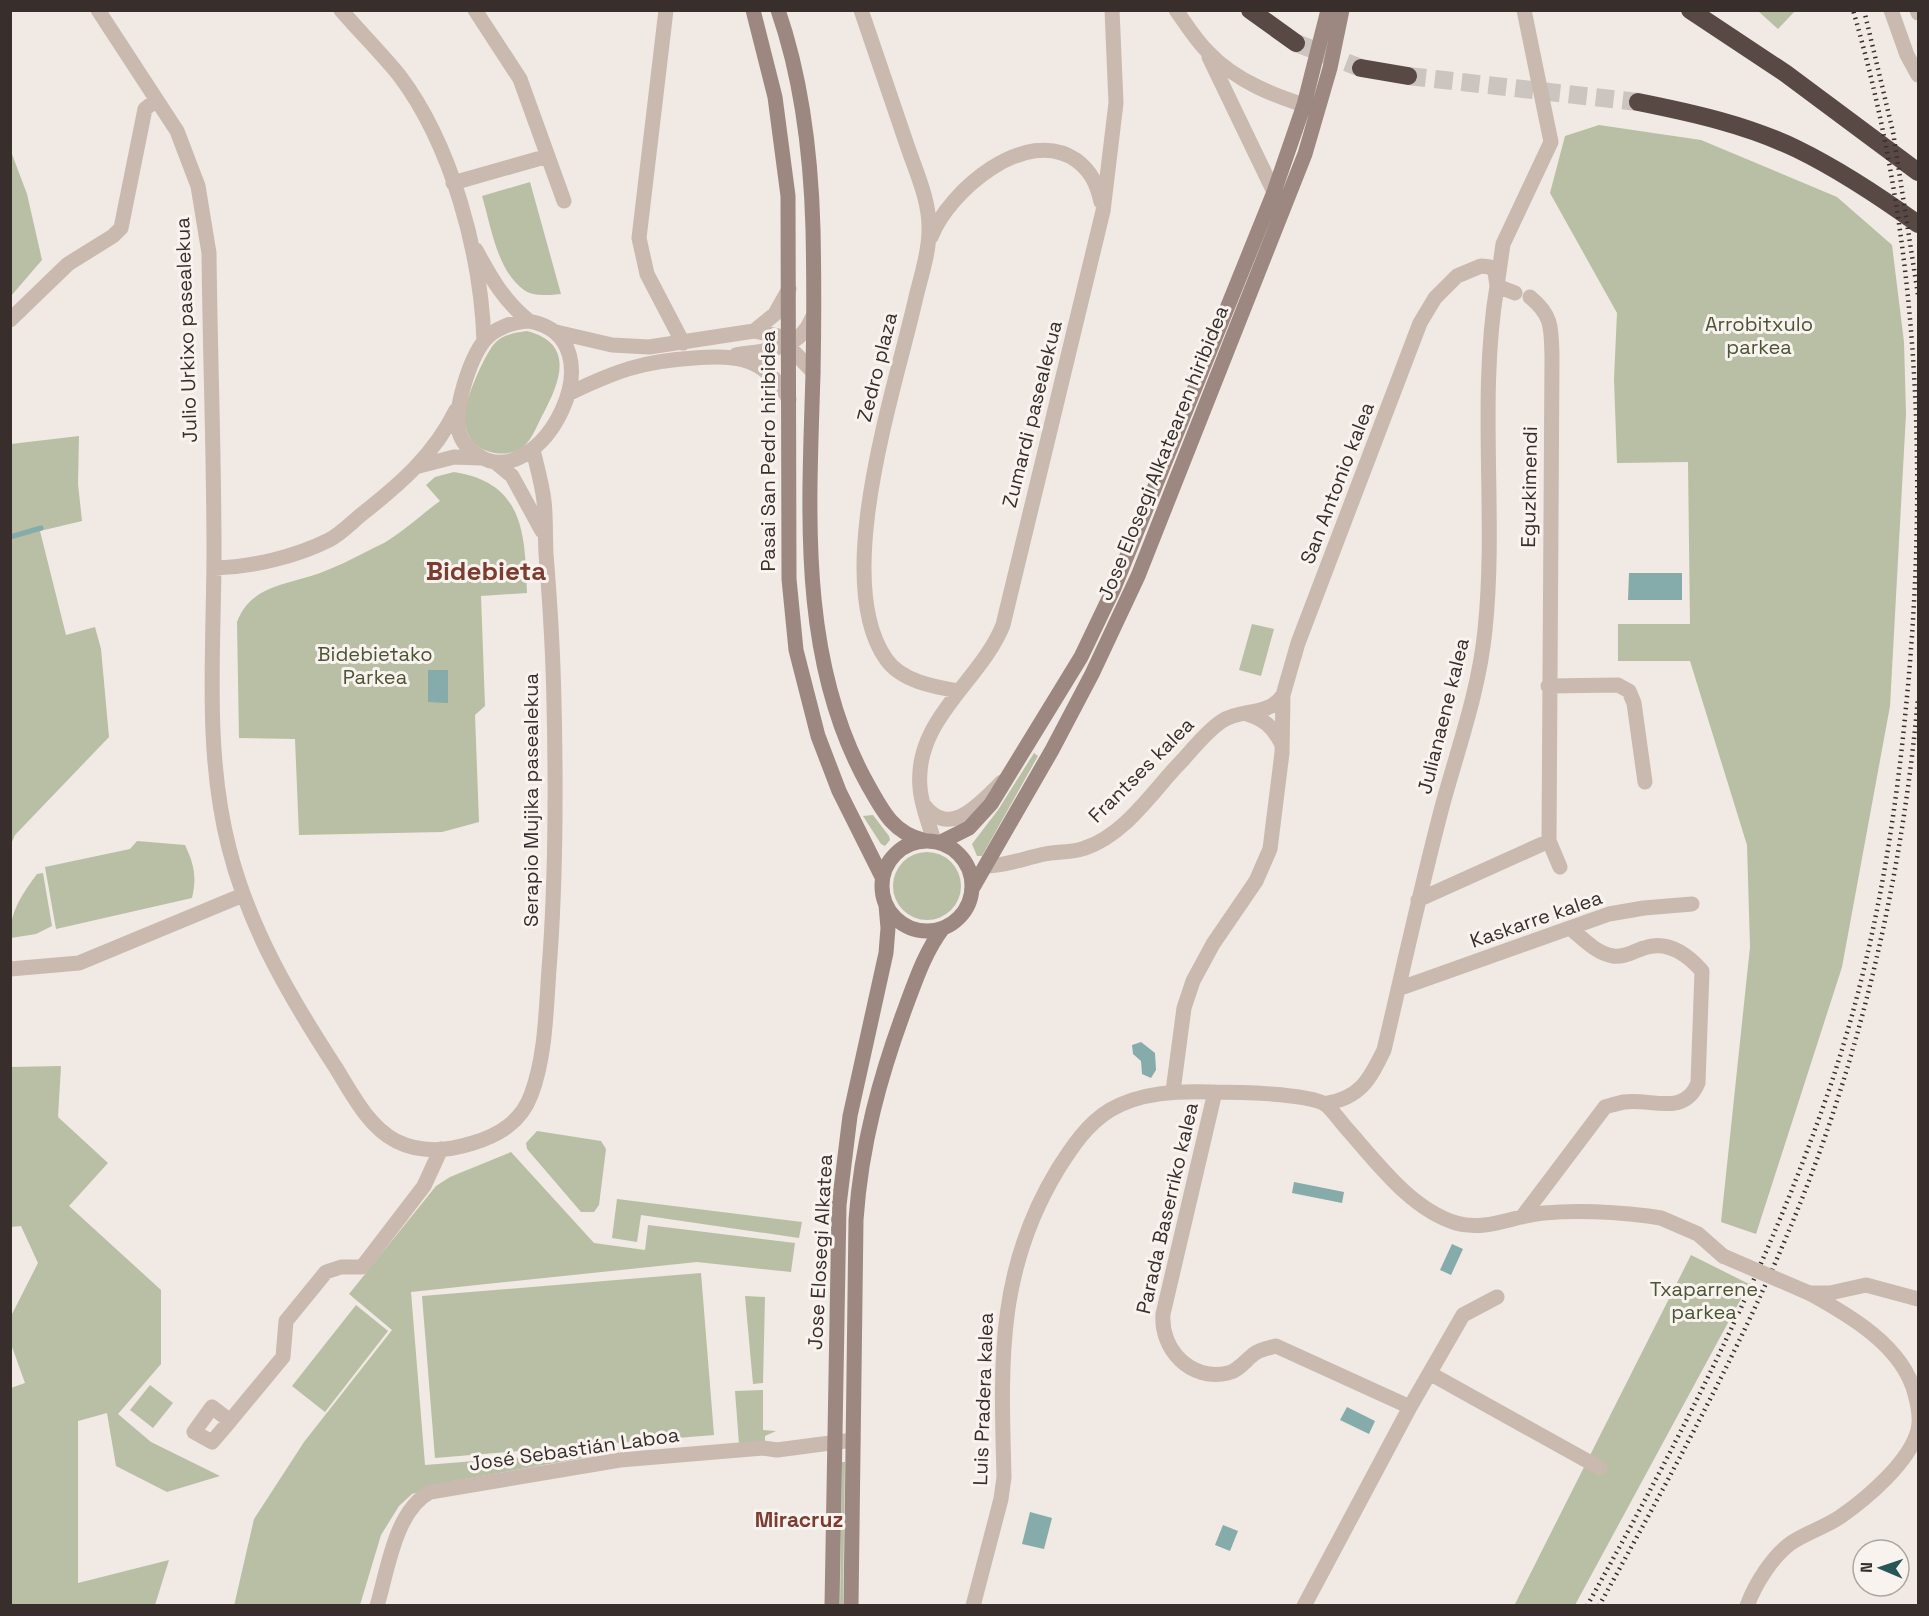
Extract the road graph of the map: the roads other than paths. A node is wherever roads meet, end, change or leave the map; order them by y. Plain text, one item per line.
1 (98, 10) edge
2 (341, 10) edge
3 (475, 10) edge
4 (666, 10) edge
5 (753, 10) edge
6 (778, 10) edge
7 (861, 10) edge
8 (1112, 10) edge
9 (1176, 10) edge
10 (1250, 10) edge
11 (1328, 10) edge
12 (1342, 10) edge
13 (1524, 10) edge
14 (1690, 10) edge
15 (1891, 10) edge
16 (1296, 43) tunnel mouth
17 (1207, 51) junction
18 (1361, 68) tunnel mouth
19 (1918, 75) edge
20 (1408, 76) tunnel mouth
21 (156, 100) junction
22 (1638, 102) tunnel mouth
23 (1311, 107) junction
24 (548, 156) junction
25 (1918, 172) edge
26 (453, 183) junction
27 (1274, 192) junction
28 (925, 198) junction
29 (564, 201) dead end
30 (953, 203) junction
31 (1103, 211) junction
32 (1918, 224) edge
33 (468, 234) junction
34 (928, 243) junction
35 (1503, 244) junction
36 (1485, 266) junction
37 (1497, 286) junction
38 (789, 290) junction
39 (813, 318) junction
40 (10, 321) edge
41 (529, 321) junction
42 (556, 332) junction
43 (754, 332) junction
44 (484, 341) junction
45 (682, 343) junction
46 (789, 345) junction
47 (730, 356) junction
48 (813, 372) junction
49 (570, 393) junction
50 (789, 399) junction
51 (456, 410) junction
52 (533, 450) junction
53 (489, 460) junction
54 (419, 466) junction
55 (545, 537) junction
56 (214, 568) junction
57 (1548, 686) junction
58 (959, 691) junction
59 (1283, 695) junction
60 (1247, 714) junction
61 (1281, 743) junction
62 (1010, 774) junction
63 (1645, 782) dead end
64 (924, 804) junction
65 (933, 841) junction
66 (1549, 841) junction
67 (987, 866) junction
68 (1560, 867) dead end
69 (882, 877) junction
70 (972, 889) junction
71 (243, 895) junction
72 (1418, 900) junction
73 (1692, 904) dead end
74 (886, 905) junction
75 (943, 928) junction
76 (1570, 928) junction
77 (10, 969) edge
78 (1398, 989) junction
79 (1173, 1091) junction
80 (1215, 1092) junction
81 (1324, 1104) junction
82 (441, 1149) junction
83 (1522, 1217) junction
84 (1851, 1288) junction
85 (1809, 1293) junction
86 (1497, 1297) dead end
87 (1918, 1299) edge
88 (1848, 1314) junction
89 (1431, 1374) junction
90 (1410, 1407) junction
91 (230, 1421) dead end
92 (854, 1440) junction
93 (835, 1443) junction
94 (1600, 1468) dead end
95 (377, 1605) edge
96 (832, 1605) edge
97 (851, 1605) edge
98 (973, 1605) edge
99 (1304, 1605) edge
100 (1747, 1605) edge

1 - 21 street, Julio Urkixo pasealekua
2 - 26 street
3 - 24 street
4 - 45 street
5 - 38 main road, Pasai San Pedro hiribidea
6 - 39 main road
7 - 28 street, Zedro plaza
8 - 31 street, Zumardi pasealekua
9 - 17 street
10 - 16 highway
11 - 23 main road, Jose Elosegi Alkatearen hiribidea
12 - 23 main road, Jose Elosegi Alkatearen hiribidea
13 - 35 street, San Antonio kalea
14 - 25 highway
15 - 19 street
17 - 23 street
17 - 27 street
18 - 20 highway
21 - 40 street
21 - 56 street, Julio Urkixo pasealekua
22 - 32 highway
23 - 27 main road, Jose Elosegi Alkatearen hiribidea
23 - 67 main road, Jose Elosegi Alkatearen hiribidea
24 - 26 street
24 - 29 street
26 - 33 street
27 - 62 main road, Jose Elosegi Alkatearen hiribidea
28 - 30 street
28 - 34 street, Zedro plaza
30 - 31 street
30 - 34 street
31 - 58 street, Zumardi pasealekua
33 - 41 street
33 - 44 street
34 - 58 street, Zedro plaza
35 - 36 street, San Antonio kalea
35 - 37 street, San Antonio kalea
36 - 37 street, Julianaene kalea
36 - 59 street, San Antonio kalea
37 - 57 street, Eguzkimendi
37 - 72 street, Julianaene kalea
38 - 43 street
38 - 46 main road, Pasai San Pedro hiribidea
39 - 46 street
39 - 48 main road
41 - 42 street
41 - 44 street
42 - 45 street
42 - 49 street
43 - 45 street
43 - 46 street
44 - 51 street
46 - 47 street
46 - 48 street
46 - 50 main road, Pasai San Pedro hiribidea
47 - 49 street
47 - 50 street
48 - 65 main road
49 - 52 street
50 - 69 main road, Pasai San Pedro hiribidea
51 - 53 street
51 - 54 street
52 - 53 street
52 - 55 street, Serapio Mujika pasealekua
53 - 54 street
53 - 55 street, Serapio Mujika pasealekua
54 - 56 street
55 - 82 street, Serapio Mujika pasealekua
56 - 71 street, Serapio Mujika pasealekua
57 - 63 street
57 - 66 street, Eguzkimendi
58 - 64 street, Zumardi pasealekua
59 - 60 street, Frantses kalea
59 - 61 street, San Antonio kalea
60 - 61 street
60 - 67 street, Frantses kalea
61 - 79 street, San Antonio kalea
62 - 64 street
62 - 65 main road, Jose Elosegi Alkatearen hiribidea
64 - 65 street, Zumardi pasealekua
65 - 69 main road
65 - 70 main road
66 - 68 street
66 - 72 street
67 - 70 main road, Jose Elosegi Alkatearen hiribidea
69 - 74 main road
70 - 75 main road
71 - 77 street
71 - 82 street, Serapio Mujika pasealekua
72 - 78 street, Julianaene kalea
73 - 76 street, Kaskarre kalea
74 - 75 main road
74 - 93 main road, Jose Elosegi Alkatea
75 - 92 main road
76 - 78 street, Kaskarre kalea
76 - 83 street
78 - 81 street, Julianaene kalea
79 - 80 street, Luis Pradera kalea
79 - 98 street, Luis Pradera kalea
80 - 81 street, Luis Pradera kalea
80 - 90 street, Parada Baserriko kalea
81 - 83 street
82 - 91 street
83 - 85 street, bridge
84 - 85 street
84 - 87 street
84 - 88 street
85 - 88 street
86 - 89 street
88 - 100 street
89 - 90 street
89 - 94 street
90 - 99 street
92 - 93 street, José Sebastián Laboa
92 - 97 main road
93 - 95 street, José Sebastián Laboa
93 - 96 main road, Jose Elosegi Alkatea

